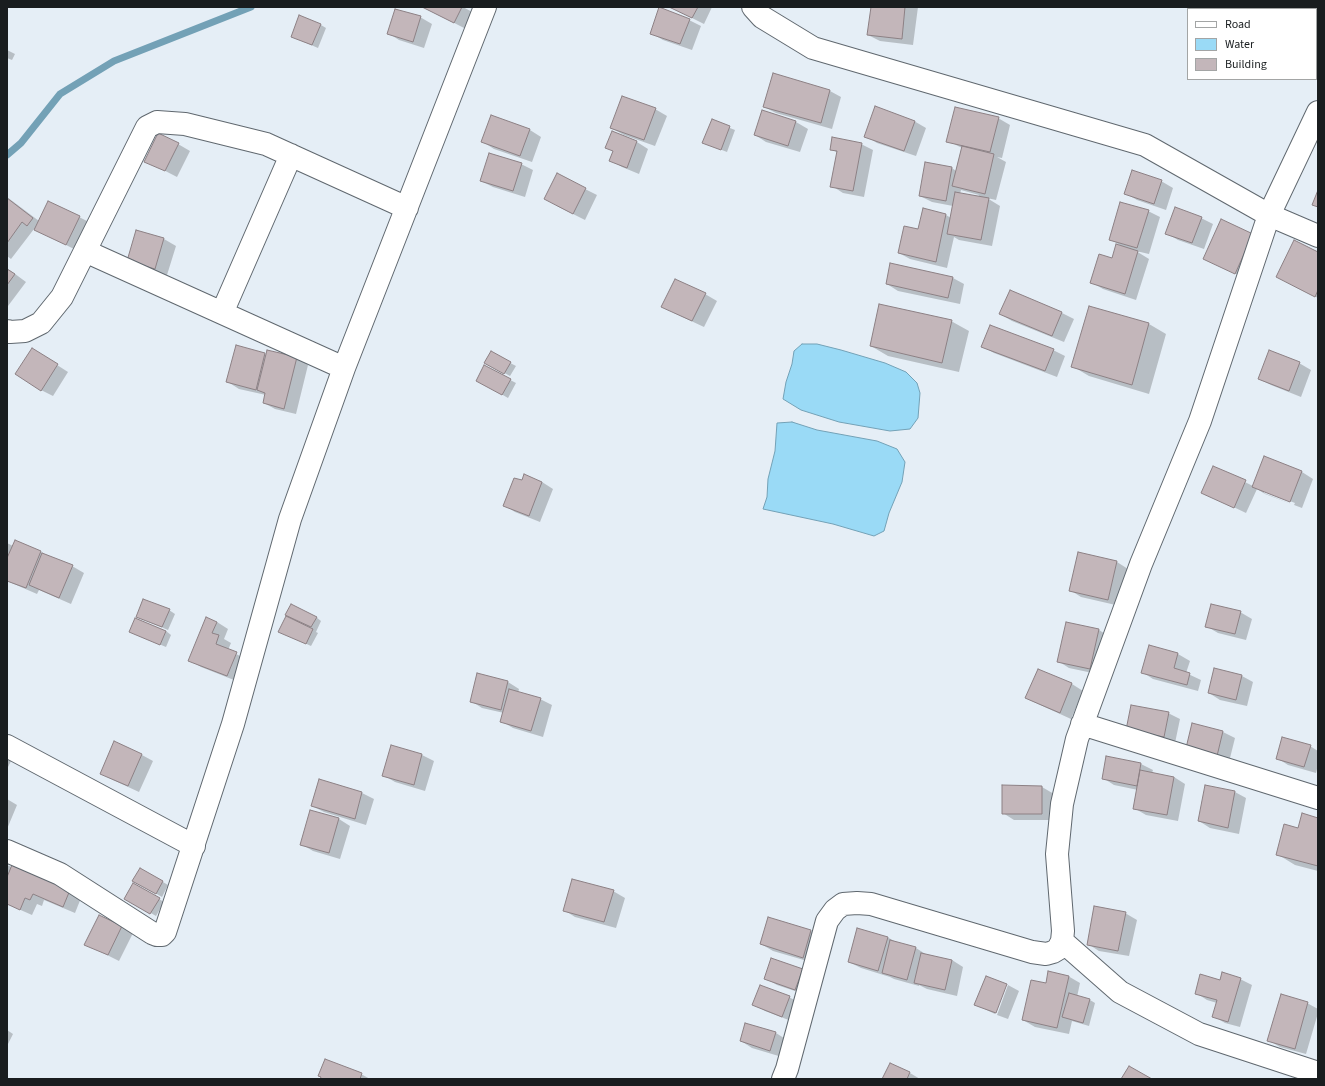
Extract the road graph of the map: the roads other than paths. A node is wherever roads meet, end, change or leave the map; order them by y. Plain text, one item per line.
1 (485, 7) edge
2 (753, 7) edge
3 (1318, 112) edge
4 (291, 155) junction
5 (407, 208) junction
6 (1269, 215) junction
7 (1318, 236) edge
8 (85, 251) junction
9 (222, 312) junction
10 (7, 331) edge
11 (344, 368) junction
12 (1082, 724) junction
13 (7, 746) edge
14 (1318, 798) edge
15 (194, 846) junction
16 (7, 851) edge
17 (1062, 941) junction
18 (1318, 1073) edge
19 (782, 1079) edge

1 - 5 street
2 - 6 street
3 - 6 street
4 - 5 street
4 - 8 street
4 - 9 street
5 - 11 street
6 - 7 street
6 - 12 street
8 - 9 street
8 - 10 street
9 - 11 street
11 - 15 street
12 - 14 street
12 - 17 street
13 - 15 street
15 - 16 street
17 - 18 street
17 - 19 street

